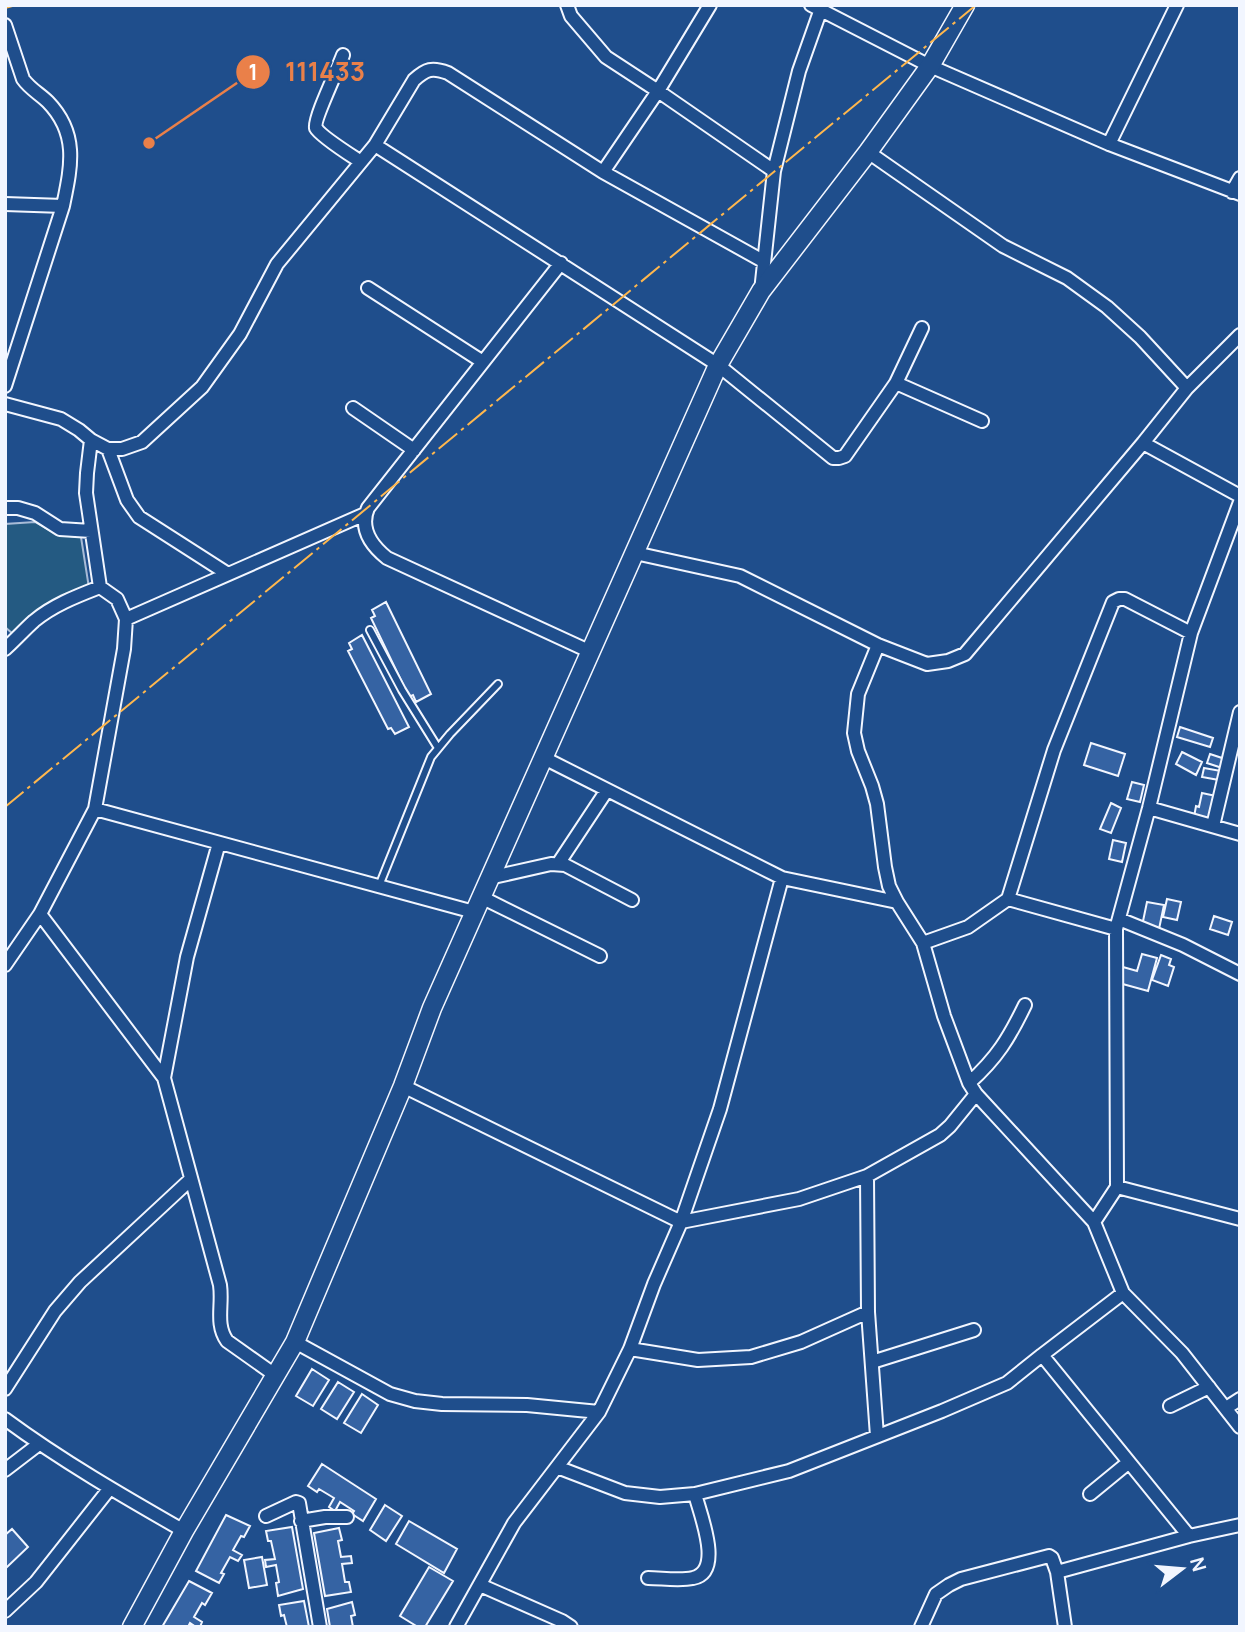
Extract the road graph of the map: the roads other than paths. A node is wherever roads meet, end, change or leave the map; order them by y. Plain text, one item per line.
1 (567, 5) edge
2 (710, 5) edge
3 (965, 5) edge
4 (1177, 5) edge
5 (818, 7) edge
6 (5, 25) edge
7 (343, 55) dead end
8 (930, 66) junction
9 (658, 91) junction
10 (1109, 144) junction
11 (375, 145) junction
12 (868, 152) junction
13 (360, 162) junction
14 (774, 171) junction
15 (603, 172) junction
16 (1240, 178) edge
17 (1236, 193) edge
18 (5, 204) edge
19 (63, 206) junction
20 (763, 261) junction
21 (561, 263) junction
22 (368, 288) dead end
23 (761, 291) junction
24 (922, 328) dead end
25 (1240, 335) edge
26 (483, 362) junction
27 (718, 365) junction
28 (896, 383) junction
29 (5, 386) edge
30 (1187, 388) junction
31 (5, 404) edge
32 (353, 408) dead end
33 (982, 421) dead end
34 (91, 440) junction
35 (1143, 443) junction
36 (108, 449) junction
37 (414, 450) junction
38 (1240, 499) edge
39 (5, 508) edge
40 (365, 514) junction
41 (91, 531) junction
42 (635, 554) junction
43 (228, 574) junction
44 (100, 587) junction
45 (126, 619) junction
46 (370, 630) dead end
47 (1191, 633) junction
48 (878, 645) junction
49 (5, 649) edge
50 (591, 652) junction
51 (498, 684) dead end
52 (1240, 712) edge
53 (438, 748) junction
54 (544, 758) junction
55 (607, 790) junction
56 (1149, 808) junction
57 (95, 809) junction
58 (1213, 826) junction
59 (1240, 834) edge
60 (219, 843) junction
61 (558, 864) junction
62 (489, 877) junction
63 (782, 878) junction
64 (379, 886) junction
65 (1008, 899) junction
66 (632, 900) dead end
67 (897, 902) junction
68 (477, 904) junction
69 (40, 914) junction
70 (1117, 924) junction
71 (923, 943) junction
72 (600, 956) dead end
73 (5, 965) edge
74 (1240, 974) edge
75 (1025, 1004) dead end
76 (164, 1078) junction
77 (403, 1086) junction
78 (972, 1088) junction
79 (867, 1176) junction
80 (191, 1179) junction
81 (1117, 1187) junction
82 (1240, 1219) edge
83 (1094, 1222) junction
84 (681, 1223) junction
85 (1124, 1293) junction
86 (868, 1312) junction
87 (974, 1330) dead end
88 (295, 1342) junction
89 (630, 1349) junction
90 (1042, 1355) junction
91 (872, 1362) junction
92 (275, 1375) junction
93 (1209, 1387) junction
94 (5, 1389) edge
95 (1240, 1398) edge
96 (1170, 1406) dead end
97 (1227, 1408) junction
98 (599, 1412) junction
99 (5, 1419) edge
100 (1240, 1427) edge
101 (877, 1436) junction
102 (39, 1444) junction
103 (1129, 1462) junction
104 (557, 1466) junction
105 (5, 1469) edge
106 (110, 1488) junction
107 (1090, 1493) dead end
108 (695, 1494) junction
109 (266, 1516) dead end
110 (347, 1517) dead end
111 (302, 1521) junction
112 (1240, 1525) edge
113 (184, 1531) junction
114 (1189, 1536) junction
115 (1057, 1573) junction
116 (648, 1578) dead end
117 (480, 1585) junction
118 (5, 1611) edge
119 (132, 1627) edge
120 (320, 1627) edge
121 (456, 1627) edge
122 (571, 1627) edge
123 (921, 1627) edge
124 (1065, 1627) edge

1 - 9 street
2 - 9 street
3 - 8 street
4 - 10 street
5 - 8 street
5 - 14 street
6 - 19 street
7 - 13 street
8 - 10 street
8 - 12 street
9 - 14 street
9 - 15 street
10 - 17 street
11 - 13 street
11 - 15 street
11 - 21 street
12 - 23 street
12 - 30 street
13 - 36 street
14 - 20 street
15 - 20 street
16 - 17 street
18 - 19 street
19 - 29 street
20 - 23 street
21 - 26 street
21 - 27 street
22 - 26 street
23 - 27 street
24 - 28 street
25 - 30 street
26 - 37 street
27 - 28 street
27 - 42 street
28 - 33 street
30 - 35 street
31 - 34 street
32 - 37 street
34 - 36 street
34 - 41 street
35 - 38 street
35 - 48 street
36 - 43 street
37 - 40 street
38 - 47 street
39 - 41 street
40 - 43 street
40 - 50 street
41 - 44 street
42 - 48 street
42 - 50 street
43 - 45 street
44 - 45 street
44 - 49 street
45 - 57 street
46 - 53 lane
47 - 56 street
47 - 65 street
48 - 67 street
50 - 54 street
51 - 53 lane
52 - 58 street
53 - 64 lane
54 - 55 street
54 - 62 street
55 - 61 street
55 - 63 street
56 - 58 street
56 - 70 street
57 - 60 street
57 - 69 street
58 - 59 street
60 - 64 street
60 - 76 street
61 - 62 street
61 - 66 street
62 - 68 street
63 - 67 street
63 - 84 street
64 - 68 street
65 - 70 street
65 - 71 street
67 - 71 street
68 - 72 street
68 - 77 street
69 - 73 street
69 - 76 street
70 - 74 street
70 - 81 street
71 - 78 street
75 - 78 street
76 - 80 street
77 - 84 street
77 - 88 street
78 - 79 street
78 - 83 street
79 - 84 street
79 - 86 street
80 - 92 street
80 - 94 street
81 - 82 street
81 - 83 street
83 - 85 street
84 - 89 street
85 - 90 street
85 - 93 street
86 - 89 street
86 - 91 street
87 - 91 street
88 - 92 street
88 - 98 street
89 - 98 street
90 - 101 street
90 - 103 street
91 - 101 street
92 - 113 street
93 - 96 street
93 - 97 street
95 - 97 street
97 - 100 street
98 - 104 street
99 - 102 street
101 - 108 street
102 - 105 street
102 - 106 street
103 - 107 street
103 - 114 street
104 - 108 street
104 - 117 street
106 - 113 street
106 - 118 street
108 - 116 street
109 - 111 street
110 - 111 street
111 - 120 street
112 - 114 street
113 - 119 street
114 - 115 street
115 - 123 street
115 - 124 street
117 - 121 street
117 - 122 street

